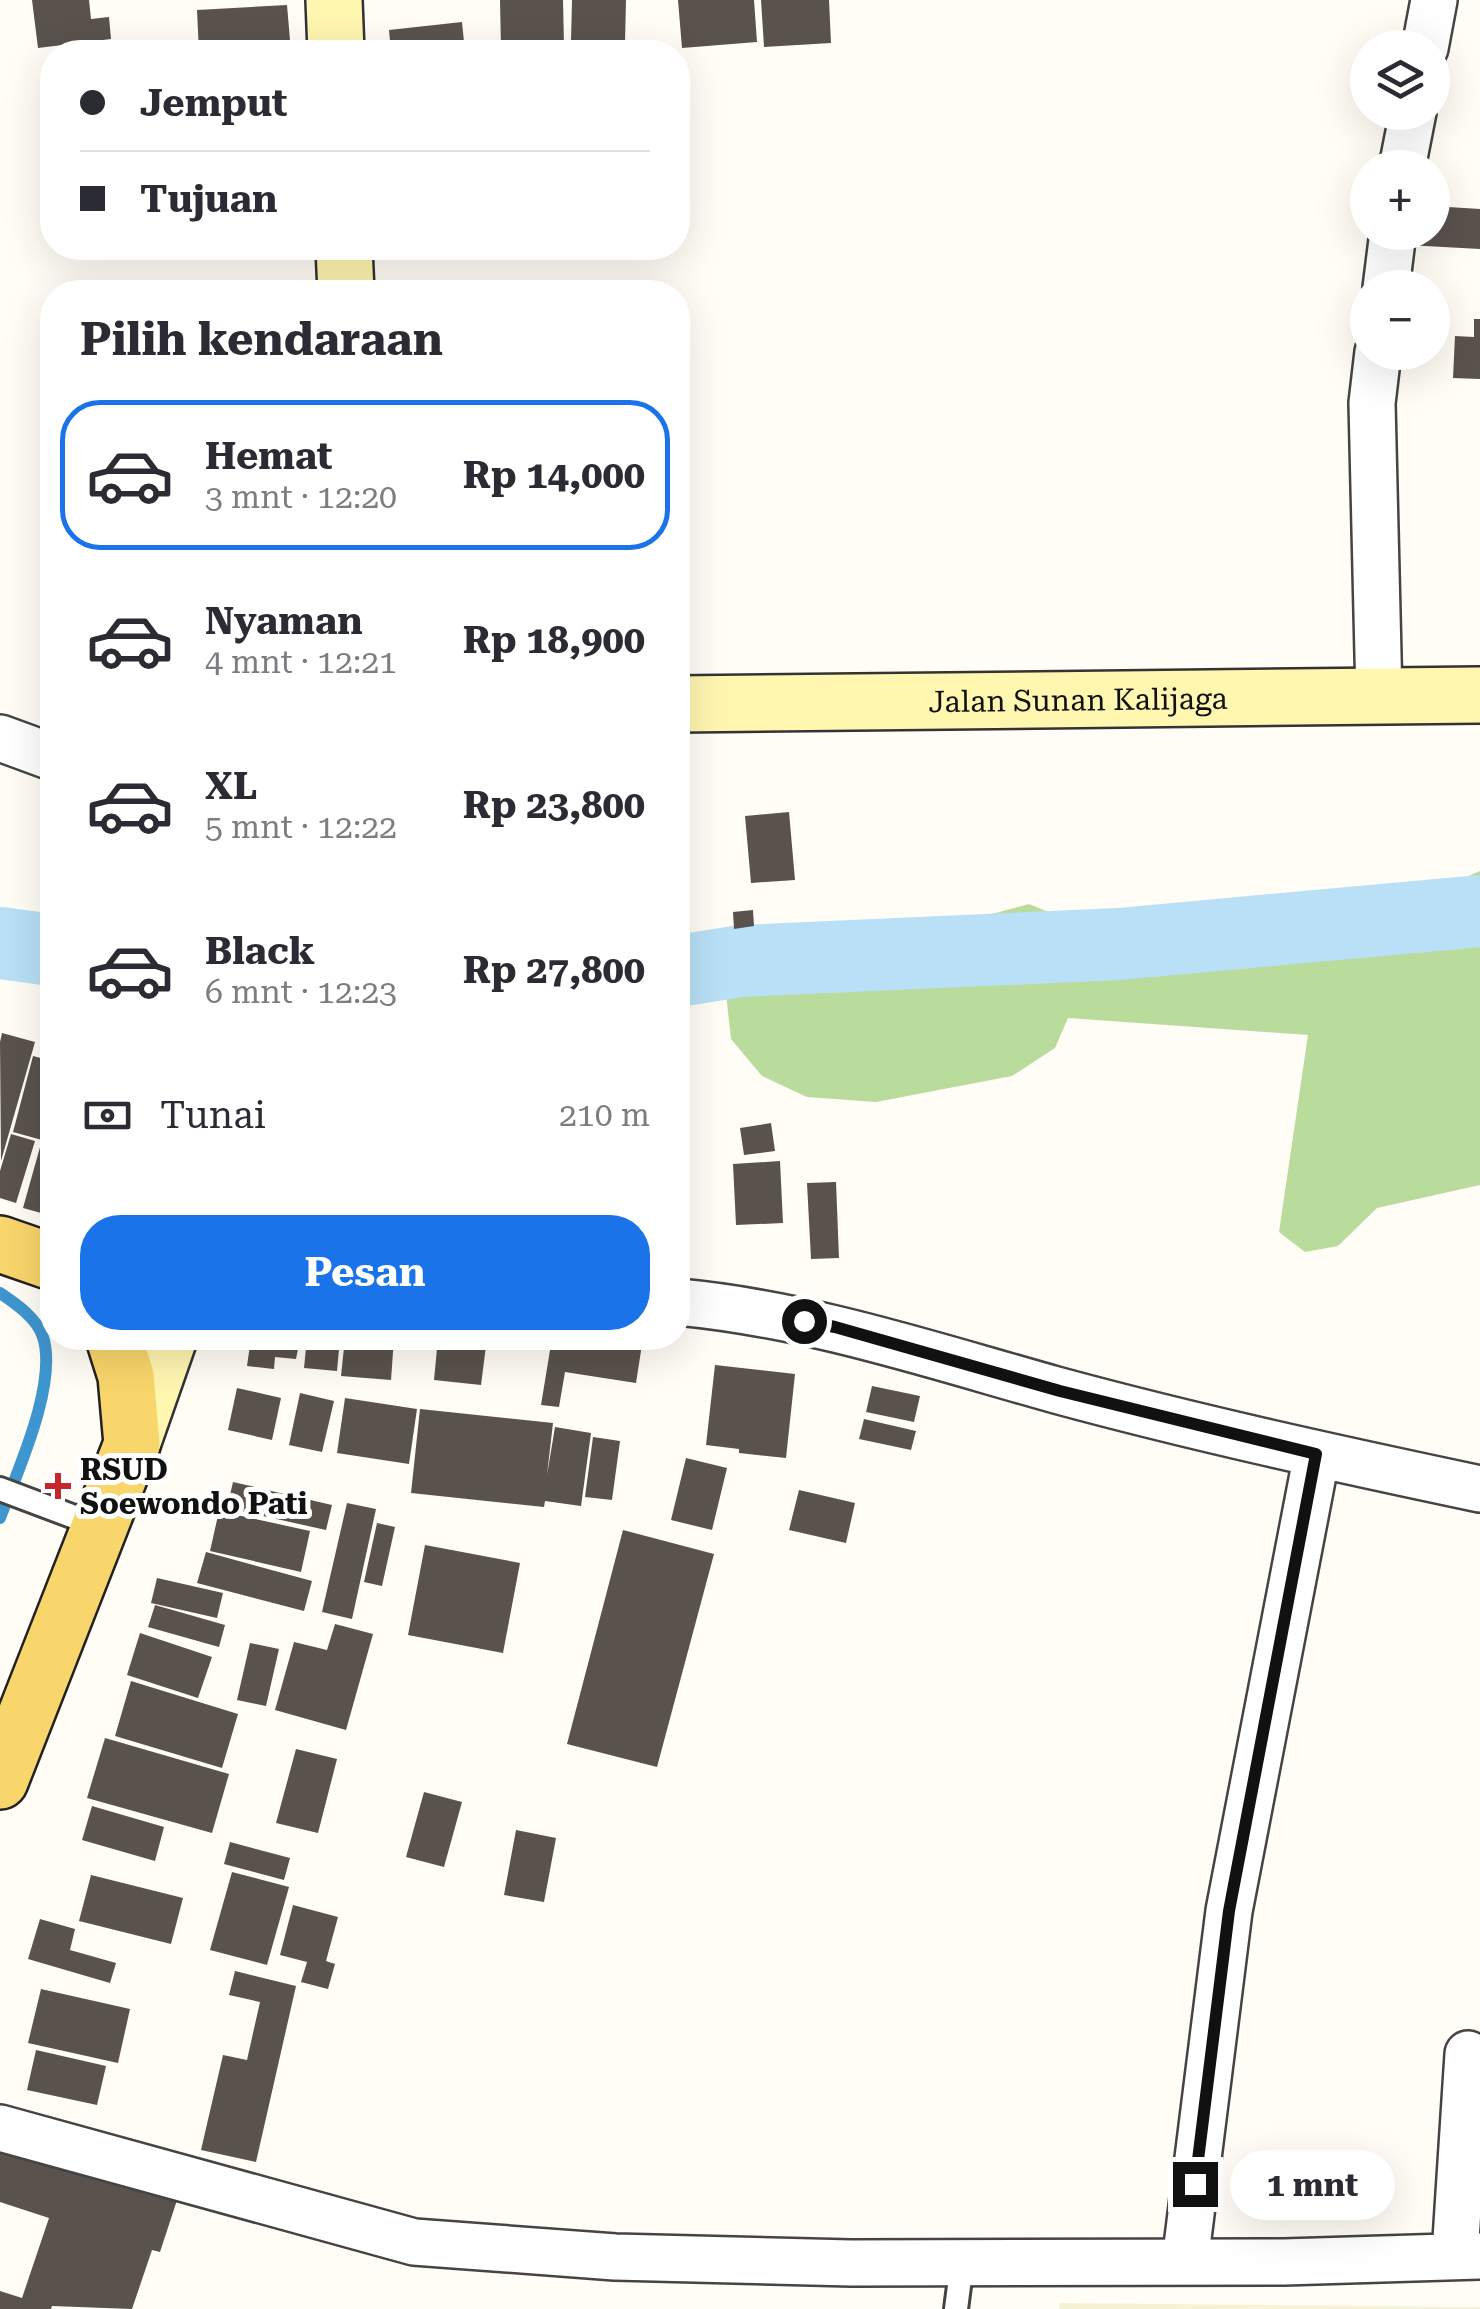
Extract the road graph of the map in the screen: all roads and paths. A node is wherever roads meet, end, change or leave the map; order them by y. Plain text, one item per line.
1 (334, 0) edge
2 (1434, 0) edge
3 (1428, 30) edge
4 (336, 40) edge
5 (1376, 370) edge
6 (1480, 695) edge
7 (1379, 698) junction
8 (690, 704) edge
9 (0, 738) edge
10 (40, 753) edge
11 (690, 1304) edge
12 (118, 1350) edge
13 (165, 1350) edge
14 (132, 1444) junction
15 (1316, 1454) junction
16 (0, 1489) edge
17 (1480, 1489) edge
18 (101, 1527) junction
19 (0, 1780) edge
20 (1468, 2054) dead end
21 (0, 2128) edge
22 (1467, 2255) edge
23 (962, 2262) junction
24 (1185, 2262) junction
25 (956, 2309) edge

1 - 4 main road
2 - 3 street
5 - 7 street
6 - 7 main road, Jalan Sunan Kalijaga
7 - 8 main road, Jalan Sunan Kalijaga
9 - 10 street
11 - 15 street
12 - 14 main road
13 - 14 main road
14 - 18 main road
15 - 17 street
15 - 24 street
16 - 18 lane
18 - 19 main road
20 - 22 street
21 - 23 street
22 - 24 street
23 - 24 street
23 - 25 lane

